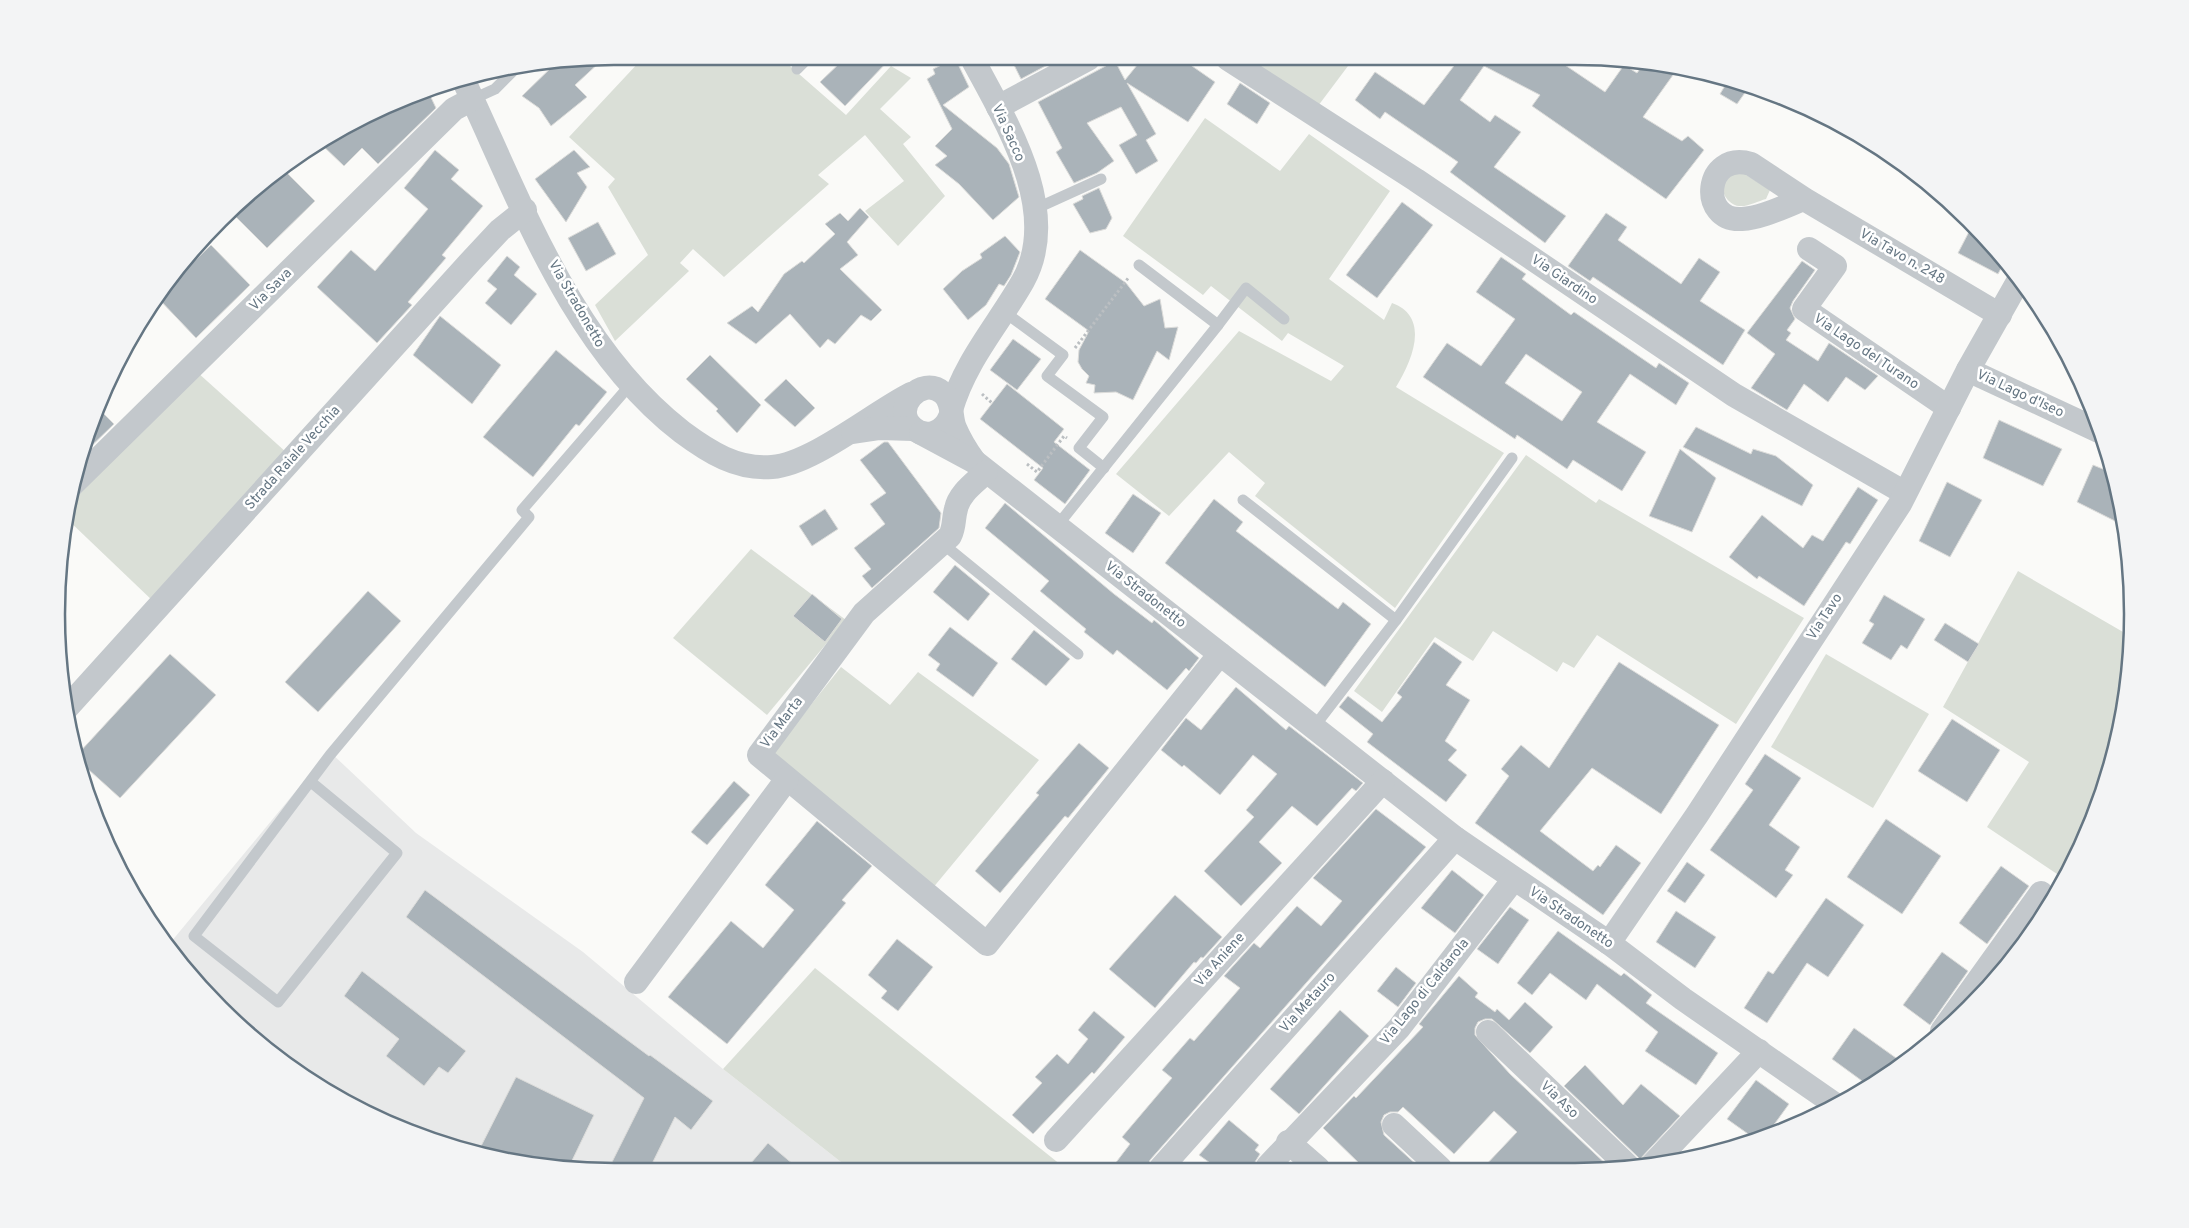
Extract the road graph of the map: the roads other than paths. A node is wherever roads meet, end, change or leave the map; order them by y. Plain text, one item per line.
1 (801, 65) edge
2 (976, 65) edge
3 (1077, 65) edge
4 (1237, 65) edge
5 (797, 69) dead end
6 (508, 76) edge
7 (468, 89) edge
8 (998, 107) junction
9 (1100, 179) dead end
10 (1804, 199) dead end
11 (1035, 209) junction
12 (524, 210) junction
13 (1809, 250) dead end
14 (1139, 265) road end
15 (2015, 286) edge
16 (1003, 311) junction
17 (2000, 315) junction
18 (1284, 319) dead end
19 (1218, 325) junction
20 (978, 349) junction
21 (1968, 370) junction
22 (630, 385) junction
23 (918, 391) junction
24 (1949, 408) junction
25 (951, 414) junction
26 (2090, 426) edge
27 (917, 431) junction
28 (847, 434) junction
29 (1512, 458) dead end
30 (981, 467) junction
31 (1104, 468) junction
32 (84, 474) edge
33 (1905, 494) junction
34 (1243, 500) dead end
35 (1057, 526) junction
36 (943, 544) junction
37 (1396, 620) junction
38 (1078, 654) dead end
39 (1220, 654) junction
40 (73, 702) edge
41 (1314, 727) junction
42 (787, 779) junction
43 (1384, 781) junction
44 (311, 782) junction
45 (1455, 838) junction
46 (1514, 879) junction
47 (2041, 893) dead end
48 (1609, 943) junction
49 (636, 982) dead end
50 (1962, 1003) edge
51 (1488, 1032) dead end
52 (1759, 1051) junction
53 (1828, 1101) edge
54 (1394, 1125) dead end
55 (1056, 1140) dead end
56 (1288, 1142) junction
57 (1661, 1156) edge
58 (1622, 1161) edge
59 (1165, 1163) edge
60 (1270, 1163) edge
61 (1312, 1163) edge
62 (1435, 1163) edge

1 - 5 lane
2 - 8 street, Via Sacco
3 - 8 street
4 - 33 street, Via Giardino
6 - 7 lane
7 - 12 street, Via Stradonetto
7 - 32 street, Via Sava
8 - 11 street, Via Sacco
9 - 11 lane
10 - 17 street, Via Tavo n. 248
11 - 16 street, Via Sacco
12 - 22 street, Via Stradonetto
12 - 40 street, Strada Raiale Vecchia
13 - 24 street, Via Lago del Turano
14 - 19 lane
15 - 17 street, Via Tavo
16 - 20 street, Via Sacco
16 - 31 lane
17 - 21 street, Via Tavo
18 - 19 lane
19 - 31 lane
20 - 23 street, Via Sacco
20 - 25 street, Via Sacco
21 - 24 street, Via Tavo
21 - 26 street, Via Lago d'Iseo
22 - 28 street, Via Stradonetto
22 - 44 lane
23 - 25 street
23 - 27 street
23 - 28 street, Via Stradonetto
24 - 33 street, Via Tavo
25 - 27 street
25 - 30 street, Via Stradonetto
27 - 28 street, Via Stradonetto
27 - 30 street, Via Stradonetto
29 - 37 lane
30 - 35 street, Via Stradonetto
30 - 36 street, Via Marta
31 - 35 lane
33 - 48 street, Via Tavo
34 - 37 lane
35 - 39 street, Via Stradonetto
36 - 38 lane
36 - 42 street, Via Marta
37 - 41 lane
39 - 41 street, Via Stradonetto
39 - 42 street
41 - 43 street, Via Stradonetto
42 - 49 street
43 - 45 street, Via Stradonetto
43 - 55 street, Via Aniene
44 - 44 lane
45 - 46 street, Via Stradonetto
45 - 59 street, Via Metauro
46 - 48 street, Via Stradonetto
46 - 56 street, Via Lago di Caldarola
47 - 50 street
48 - 52 street, Via Stradonetto
51 - 58 street, Via Aso
52 - 53 street, Via Stradonetto
52 - 57 street
54 - 62 street
56 - 60 street, Via Lago di Caldarola
56 - 61 street

